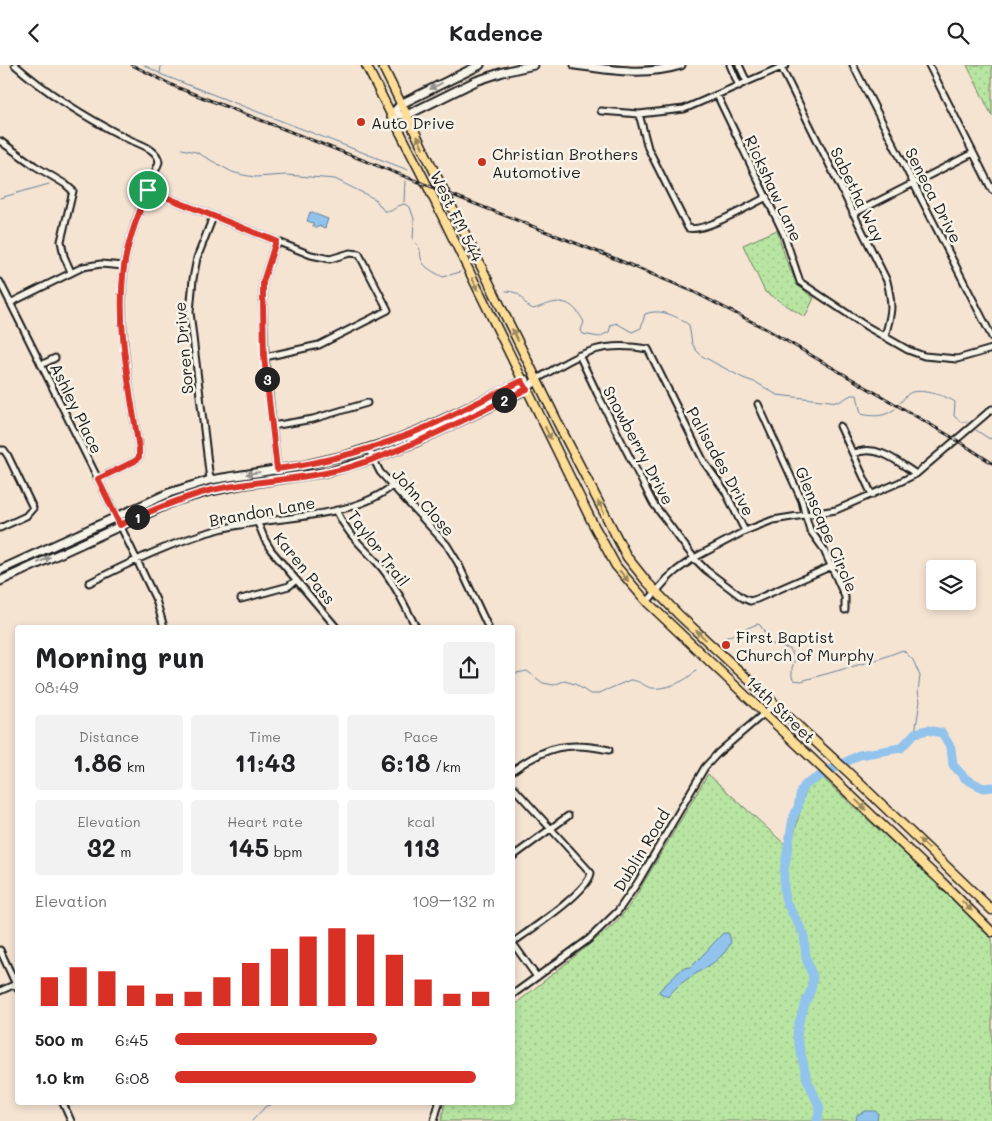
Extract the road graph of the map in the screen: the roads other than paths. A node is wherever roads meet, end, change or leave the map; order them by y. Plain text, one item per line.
1 (15, 65) edge
2 (366, 65) edge
3 (382, 65) edge
4 (480, 65) edge
5 (534, 65) edge
6 (575, 65) edge
7 (682, 65) edge
8 (730, 65) edge
9 (739, 65) edge
10 (853, 65) edge
11 (929, 65) edge
12 (784, 66) edge
13 (470, 69) junction
14 (476, 81) junction
15 (747, 82) junction
16 (739, 86) junction
17 (717, 95) junction
18 (401, 104) junction
19 (601, 111) dead end
20 (639, 114) junction
21 (391, 115) junction
22 (407, 115) junction
23 (0, 141) edge
24 (972, 153) junction
25 (914, 184) junction
26 (148, 190) junction
27 (992, 190) edge
28 (767, 197) junction
29 (853, 214) junction
30 (214, 217) junction
31 (276, 241) junction
32 (124, 266) junction
33 (71, 271) junction
34 (0, 283) edge
35 (10, 303) junction
36 (884, 336) junction
37 (992, 337) edge
38 (992, 349) edge
39 (579, 355) junction
40 (264, 357) junction
41 (55, 358) dead end
42 (42, 365) junction
43 (537, 379) junction
44 (522, 381) junction
45 (527, 389) junction
46 (367, 403) dead end
47 (758, 404) dead end
48 (992, 409) edge
49 (272, 426) junction
50 (429, 426) junction
51 (840, 426) dead end
52 (433, 434) junction
53 (368, 449) junction
54 (2, 450) edge
55 (853, 454) junction
56 (373, 459) junction
57 (277, 469) junction
58 (916, 474) junction
59 (98, 479) junction
60 (210, 480) junction
61 (392, 486) junction
62 (872, 495) junction
63 (336, 510) junction
64 (805, 515) junction
65 (115, 517) junction
66 (258, 523) junction
67 (120, 525) junction
68 (0, 528) edge
69 (745, 531) junction
70 (694, 558) junction
71 (136, 560) junction
72 (832, 566) junction
73 (0, 570) edge
74 (296, 580) junction
75 (0, 581) edge
76 (90, 583) dead end
77 (656, 591) junction
78 (241, 599) dead end
79 (647, 602) junction
80 (845, 610) dead end
81 (163, 625) edge
82 (334, 625) edge
83 (415, 625) edge
84 (487, 625) edge
85 (775, 704) junction
86 (764, 712) junction
87 (609, 750) dead end
88 (515, 769) edge
89 (515, 789) edge
90 (568, 816) dead end
91 (551, 829) junction
92 (515, 855) edge
93 (992, 910) edge
94 (992, 932) edge
95 (515, 941) edge
96 (515, 946) edge
97 (0, 950) edge
98 (537, 977) junction
99 (15, 982) edge
100 (15, 987) edge
101 (0, 991) edge
102 (515, 993) edge
103 (64, 1105) edge
104 (438, 1105) edge
105 (70, 1121) edge
106 (434, 1121) edge

1 - 26 street
2 - 21 main road, West FM 544
3 - 18 main road, West FM 544
4 - 13 main road
5 - 14 main road
6 - 7 main road
8 - 16 street
9 - 15 street
10 - 25 street, Seneca Drive
11 - 24 street
12 - 15 street
12 - 29 street, Sabetha Way
13 - 14 main road
13 -> 18 main road
14 - 22 main road
15 - 16 street
16 - 17 street
17 - 20 street
17 - 28 street, Rickshaw Lane
18 - 21 main road
18 - 22 main road, West FM 544
19 - 20 street
20 - 28 street
21 - 22 main road
21 -> 44 main road, West FM 544
43 -> 22 main road, West FM 544
23 - 33 street
24 - 25 street
24 - 27 street
25 - 29 street
25 - 37 street, Seneca Drive
26 - 30 street
26 - 32 street
28 - 36 street, Rickshaw Lane
29 - 36 street, Sabetha Way
30 - 31 street
30 - 60 street, Soren Drive
31 - 40 street
31 - 40 street
32 - 33 street
32 - 59 street
33 - 35 street
34 - 35 street, Ashley Place
35 - 42 street, Ashley Place
36 - 38 street, Rickshaw Lane
39 - 43 street
39 - 69 street, Palisades Drive
39 - 70 street, Snowberry Drive
40 - 49 street
41 - 42 street
42 - 59 street, Ashley Place
43 - 44 main road
43 - 45 main road
77 -> 43 main road, 14th Street
44 - 45 main road, 14th Street
44 - 50 main road
45 - 52 main road
45 -> 79 main road, 14th Street
46 - 49 street
47 - 64 street, Glenscape Circle
48 - 58 street
49 - 57 street
50 - 52 main road
50 - 53 main road
51 - 55 street
52 - 56 main road
53 - 56 street, John Close
53 - 57 main road
54 - 68 street
55 - 58 street
55 - 62 street
56 - 61 street, John Close
56 - 67 main road
57 -> 60 main road
58 - 62 street
59 - 65 street, Ashley Place
60 - 65 main road
61 - 63 street, Brandon Lane
61 - 84 street, John Close
62 - 64 street
63 - 66 street, Brandon Lane
63 - 83 street, Taylor Trail
64 - 69 street
64 - 72 street, Glenscape Circle
65 - 67 street, Ashley Place
65 - 73 main road
66 - 71 street, Brandon Lane
66 - 74 street, Karen Pass
67 - 71 street, Ashley Place
75 -> 67 main road
69 - 70 street
70 - 72 street, Snowberry Drive
70 - 77 street
71 - 76 street, Brandon Lane
71 - 81 street, Ashley Place
72 - 80 street, Glenscape Circle
74 - 78 street
74 - 82 street, Karen Pass
77 - 79 street
85 -> 77 main road, 14th Street
79 - 86 main road, 14th Street
85 - 86 street, Dublin Road
93 -> 85 main road, 14th Street
86 -> 94 main road, 14th Street
86 - 98 street, Dublin Road
87 - 88 street
89 - 91 street
90 - 91 street
91 - 92 street
91 - 95 street
96 - 98 street
97 - 99 street
98 - 102 street, Dublin Road
100 - 101 street
103 - 105 street
104 - 106 street

